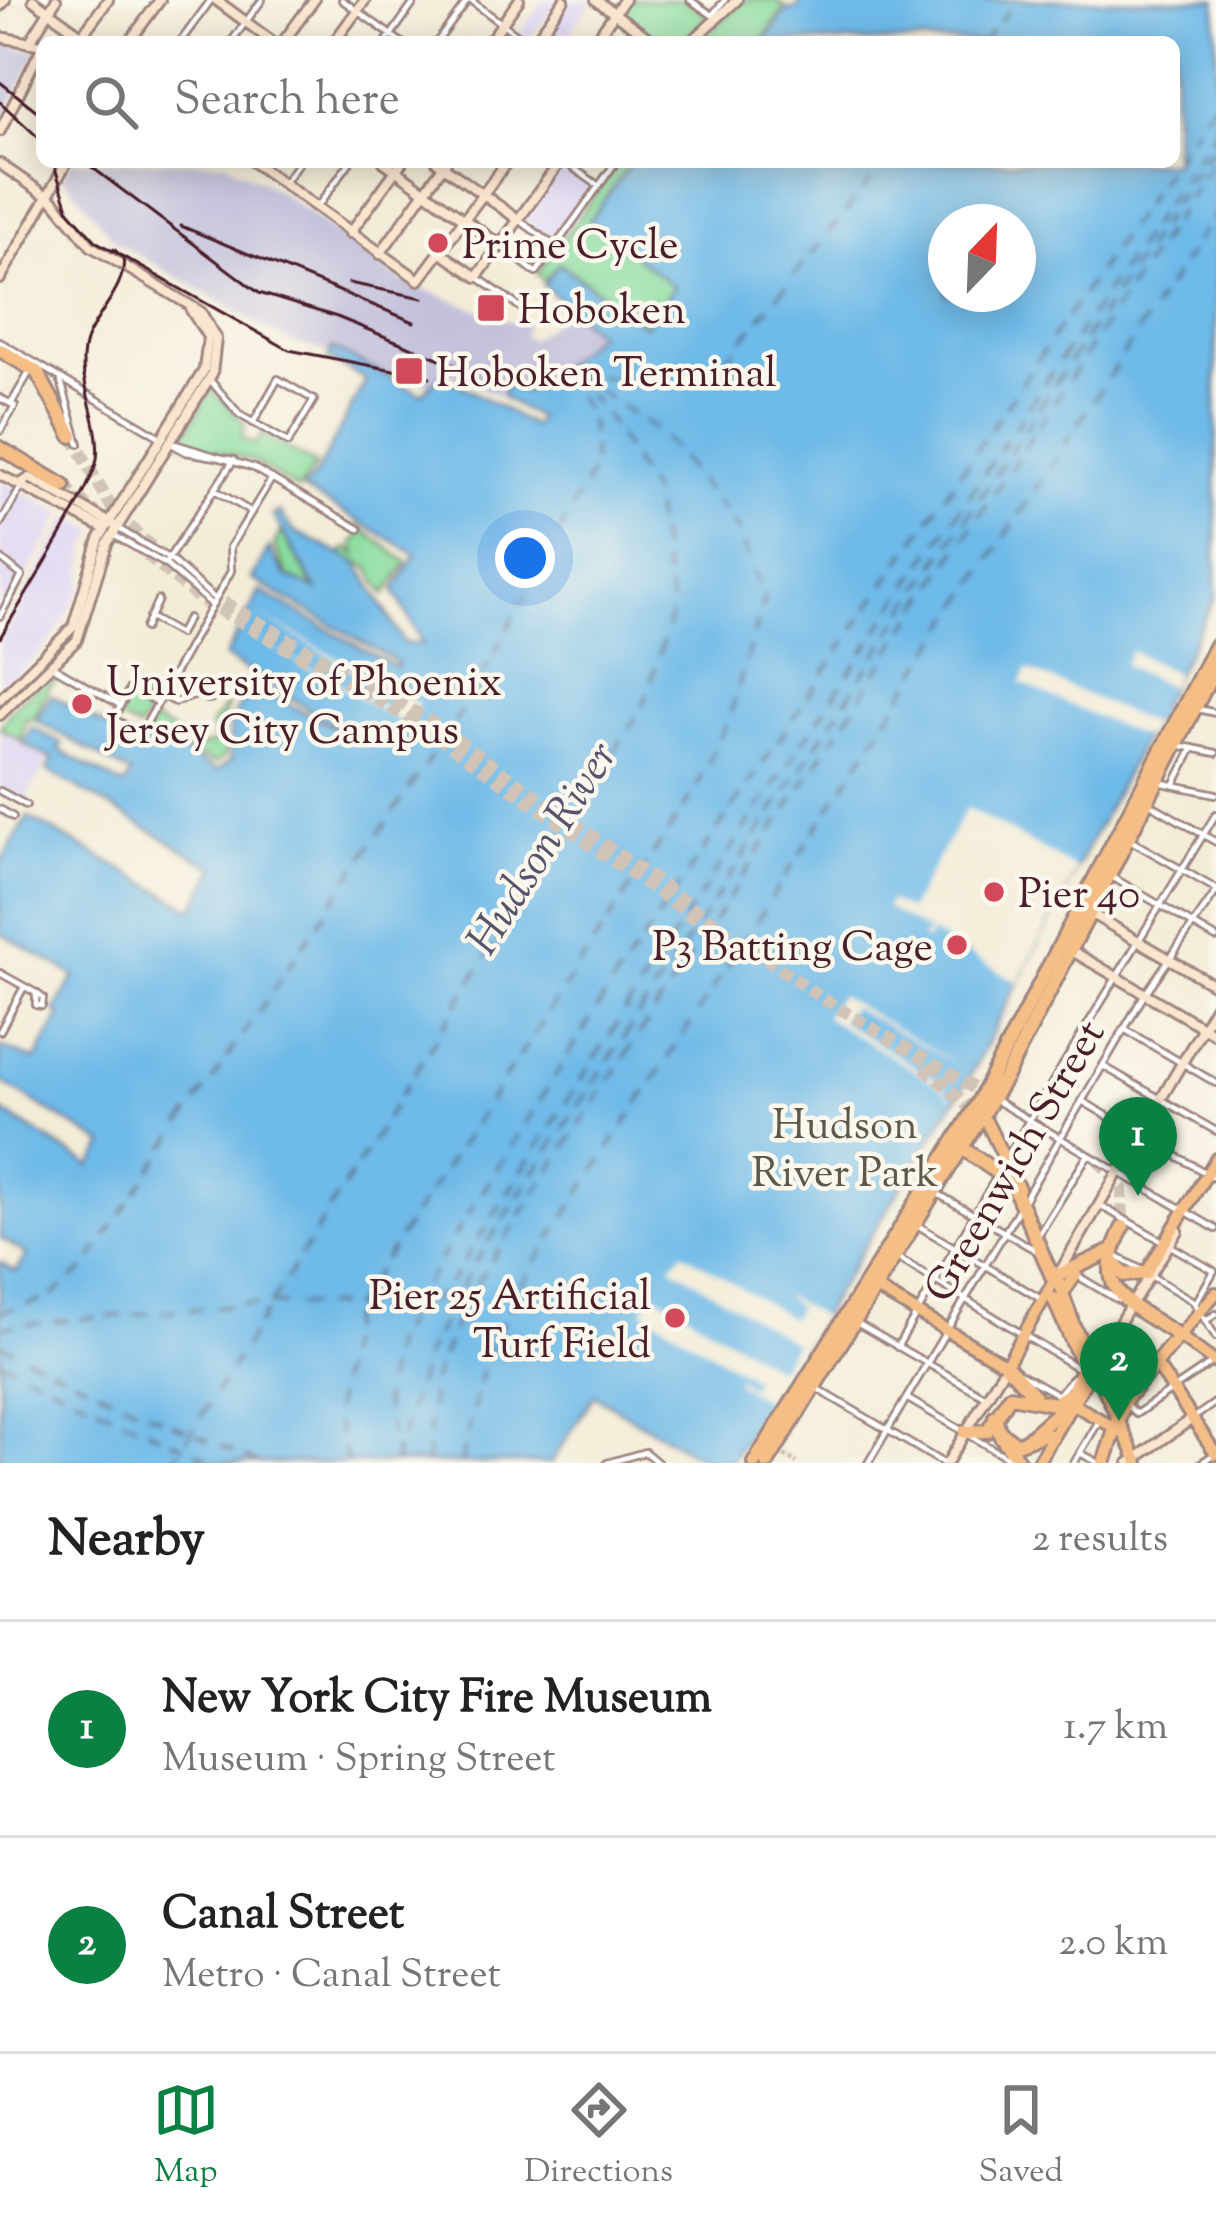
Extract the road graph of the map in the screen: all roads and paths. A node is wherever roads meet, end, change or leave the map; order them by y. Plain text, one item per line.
1 (56, 0) edge
2 (108, 0) edge
3 (160, 0) edge
4 (213, 0) edge
5 (262, 0) edge
6 (314, 0) edge
7 (343, 0) edge
8 (365, 0) edge
9 (416, 0) edge
10 (469, 0) edge
11 (519, 0) edge
12 (564, 0) edge
13 (596, 0) edge
14 (624, 0) edge
15 (690, 0) edge
16 (724, 0) edge
17 (737, 0) edge
18 (41, 4) edge
19 (357, 11) junction
20 (614, 13) junction
21 (246, 22) junction
22 (502, 24) junction
23 (391, 35) joint
24 (77, 36) edge
25 (82, 36) edge
26 (133, 36) edge
27 (185, 36) edge
28 (236, 36) edge
29 (265, 36) edge
30 (288, 36) edge
31 (338, 36) edge
32 (442, 36) edge
33 (493, 36) edge
34 (521, 36) edge
35 (535, 36) edge
36 (598, 36) edge
37 (644, 36) edge
38 (698, 36) edge
39 (0, 37) edge
40 (29, 43) junction
41 (36, 45) edge
42 (36, 58) edge
43 (0, 131) edge
44 (0, 164) edge
45 (63, 168) edge
46 (261, 168) edge
47 (295, 168) edge
48 (346, 168) edge
49 (398, 168) edge
50 (401, 168) edge
51 (439, 168) edge
52 (449, 168) edge
53 (502, 168) edge
54 (558, 168) edge
55 (572, 168) edge
56 (612, 168) edge
57 (283, 184) junction
58 (599, 186) junction
59 (425, 191) junction
60 (483, 194) junction
61 (47, 196) junction
62 (316, 208) junction
63 (58, 216) junction
64 (36, 217) junction
65 (464, 220) junction
66 (518, 220) junction
67 (350, 233) junction
68 (500, 245) junction
69 (555, 246) junction
70 (441, 253) junction
71 (380, 254) junction
72 (5, 260) edge
73 (140, 277) junction
74 (477, 277) junction
75 (0, 279) edge
76 (521, 308) dead end
77 (0, 346) edge
78 (31, 370) junction
79 (205, 377) junction
80 (61, 379) junction
81 (0, 398) edge
82 (13, 405) junction
83 (254, 423) junction
84 (0, 430) edge
85 (76, 440) joint
86 (165, 440) junction
87 (0, 450) edge
88 (234, 460) junction
89 (26, 475) junction
90 (0, 476) edge
91 (272, 478) junction
92 (64, 486) tunnel mouth
93 (215, 490) junction
94 (251, 512) junction
95 (0, 524) edge
96 (111, 529) junction
97 (359, 529) dead end
98 (0, 558) edge
99 (168, 562) junction
100 (158, 600) dead end
101 (214, 602) junction
102 (0, 616) edge
103 (149, 617) junction
104 (145, 628) dead end
105 (196, 632) junction
106 (1216, 645) edge
107 (52, 666) junction
108 (1215, 670) edge
109 (200, 694) dead end
110 (161, 696) junction
111 (0, 699) edge
112 (120, 704) junction
113 (1195, 708) junction
114 (1216, 713) edge
115 (0, 715) edge
116 (1177, 745) junction
117 (1192, 748) junction
118 (1216, 753) edge
119 (1158, 782) junction
120 (1174, 785) junction
121 (0, 791) edge
122 (1216, 794) edge
123 (1147, 802) junction
124 (26, 805) dead end
125 (0, 809) edge
126 (1216, 814) edge
127 (13, 817) dead end
128 (1203, 835) junction
129 (1128, 839) junction
130 (1216, 842) edge
131 (1181, 869) junction
132 (1109, 876) junction
133 (1216, 891) edge
134 (1160, 905) junction
135 (1086, 911) junction
136 (1193, 925) junction
137 (1216, 938) edge
138 (1138, 941) junction
139 (1067, 948) junction
140 (1169, 959) junction
141 (0, 973) edge
142 (1117, 977) junction
143 (1216, 986) edge
144 (24, 987) junction
145 (36, 994) dead end
146 (1145, 994) junction
147 (1216, 1004) edge
148 (2, 1025) edge
149 (1203, 1028) junction
150 (1124, 1029) junction
151 (1216, 1035) edge
152 (1182, 1063) junction
153 (1103, 1066) junction
154 (1216, 1083) edge
155 (993, 1099) junction
156 (1161, 1099) junction
157 (1082, 1101) junction
158 (978, 1115) junction
159 (1029, 1120) junction
160 (1216, 1131) edge
161 (1140, 1135) junction
162 (1060, 1138) junction
163 (959, 1146) junction
164 (1088, 1155) junction
165 (1216, 1159) edge
166 (1002, 1165) junction
167 (1118, 1172) junction
168 (1212, 1176) edge
169 (936, 1193) junction
170 (1023, 1202) junction
171 (1100, 1205) junction
172 (1186, 1212) junction
173 (974, 1215) junction
174 (916, 1224) junction
175 (1123, 1227) tunnel mouth
176 (1216, 1229) edge
177 (1005, 1233) junction
178 (1040, 1234) junction
179 (1167, 1244) junction
180 (955, 1248) junction
181 (1042, 1253) junction
182 (892, 1254) junction
183 (1110, 1255) junction
184 (985, 1266) junction
185 (1214, 1271) edge
186 (1149, 1274) junction
187 (1076, 1275) junction
188 (936, 1280) junction
189 (872, 1286) junction
190 (1053, 1292) junction
191 (1216, 1292) edge
192 (966, 1298) junction
193 (1130, 1306) junction
194 (1200, 1312) junction
195 (917, 1313) junction
196 (1216, 1313) edge
197 (855, 1322) junction
198 (947, 1330) junction
199 (1024, 1332) junction
200 (1179, 1336) junction
201 (1216, 1337) edge
202 (1111, 1338) junction
203 (897, 1347) junction
204 (1215, 1361) edge
205 (927, 1364) junction
206 (1005, 1364) junction
207 (1154, 1365) junction
208 (1095, 1366) junction
209 (811, 1385) junction
210 (1174, 1389) junction
211 (986, 1397) junction
212 (907, 1398) junction
213 (1064, 1400) junction
214 (1125, 1400) junction
215 (1216, 1402) edge
216 (997, 1410) junction
217 (1100, 1418) junction
218 (1192, 1419) junction
219 (1120, 1427) junction
220 (888, 1430) junction
221 (965, 1432) junction
222 (1002, 1433) junction
223 (1052, 1438) junction
224 (1080, 1453) junction
225 (1216, 1453) edge
226 (1134, 1462) edge
227 (607, 1463) edge
228 (658, 1463) edge
229 (754, 1463) edge
230 (767, 1463) edge
231 (868, 1463) edge
232 (945, 1463) edge
233 (1019, 1463) edge
234 (1037, 1463) edge
235 (1074, 1463) edge
236 (1101, 1463) edge
237 (1201, 1463) edge

1 - 18 street
2 - 25 street
3 - 26 street
4 - 21 street
4 - 27 street
5 - 21 street
6 - 30 street
7 - 19 street
8 - 19 street
9 - 23 street
10 - 22 street
10 - 32 street
11 - 22 street
12 - 35 street
13 - 20 street
14 - 20 street
15 - 16 street
17 - 38 street
18 - 24 street
18 - 40 street
19 - 23 street
19 - 31 street
20 - 36 street
20 - 37 street
21 - 28 street
21 - 29 street
22 - 33 street
22 - 34 street
39 - 40 street
40 - 41 street
42 - 43 street
44 - 61 street
45 - 61 street
46 - 57 street
47 - 57 street
48 - 62 street
49 - 67 street
50 - 59 street
51 - 59 street
52 - 60 street
53 - 60 street
54 - 66 street
55 - 58 street
56 - 58 street
57 - 62 street
58 - 69 street
59 - 65 street
59 - 71 street
60 - 65 street
60 - 66 street
61 - 63 street
61 - 64 street
61 - 73 street
62 - 67 street
63 - 64 street
63 - 73 street
64 - 72 street
65 - 68 street
65 - 70 street
66 - 68 street
66 - 69 street
67 - 71 street
68 - 69 street
68 - 74 street
70 - 71 street
70 - 74 street
72 - 75 street
73 - 79 street
74 - 76 street
77 - 78 highway
77 - 80 street
78 - 82 street
78 - 85 highway
79 - 83 street
79 - 86 street
80 - 85 street
80 - 86 street
81 - 82 street
82 - 84 street
83 - 83 street
86 - 88 street
86 - 96 street
87 - 89 highway
88 - 91 street
88 - 93 street
89 - 90 street
89 - 92 highway
89 - 95 street
89 - 96 street
91 - 94 street
91 - 97 street
93 - 94 street
93 - 99 street
94 - 101 street
96 - 99 street
96 - 107 street
96 - 111 street
98 - 102 street
99 - 101 street
100 - 103 street
101 - 105 street
103 - 104 street
103 - 105 street
105 - 110 street
106 - 135 highway
107 - 112 street
107 - 115 street
108 - 113 highway
109 - 110 street
110 - 112 street
110 - 112 street
113 - 114 street
113 - 116 highway
116 - 117 street
116 - 119 highway
117 - 118 street
117 - 120 street
119 - 120 street
119 - 123 highway
120 - 122 street
121 - 124 street
123 - 128 street
123 - 129 highway
125 - 127 street
126 - 128 street
128 - 130 street
128 - 131 street
129 - 131 street
129 - 132 highway
131 - 133 street
131 - 134 street
132 - 134 street
132 - 135 highway
133 - 136 street, Greenwich Street
134 - 136 street
134 - 138 street
135 - 138 street
135 - 139 highway
136 - 137 street
136 - 140 street, Greenwich Street
138 - 140 street
138 - 142 street
139 - 142 street
139 - 155 highway
139 - 158 highway
140 - 143 street
140 - 146 street, Greenwich Street
141 - 144 street
142 - 146 street
142 - 159 street
144 - 145 street
144 - 148 street
146 - 149 street
146 - 150 street, Greenwich Street
147 - 149 street
149 - 151 street
149 - 152 street
150 - 152 street
150 - 153 street, Greenwich Street
152 - 154 street
152 - 156 street
153 - 156 street
153 - 157 street, Greenwich Street
155 - 158 highway
155 - 159 street
156 - 160 street
156 - 161 street
157 - 161 street
157 - 162 street, Greenwich Street
158 - 163 highway
158 - 166 main road
159 - 162 street
159 - 166 street
161 - 167 street
161 - 168 street
162 - 164 street
162 - 170 street, Greenwich Street
163 - 166 highway
163 - 169 highway
163 - 182 highway
164 - 167 street
164 - 178 street
165 - 168 main road
166 - 170 highway
166 - 173 street
167 - 171 street
167 - 172 street
168 - 172 main road
169 - 173 street
169 - 174 highway
170 - 177 street, Greenwich Street
170 - 178 main road
170 - 181 highway
171 - 179 street
171 - 190 street
172 - 176 street
172 - 179 main road
173 - 177 street
173 - 180 street
174 - 180 street
174 - 182 highway
175 - 183 highway
177 - 181 street
177 - 184 street, Greenwich Street
178 - 190 main road
179 - 185 street
179 - 186 main road
180 - 184 street
180 - 188 street
181 - 190 highway
182 - 188 street
182 - 189 highway
183 - 186 highway
183 - 187 highway
183 - 190 highway
183 - 193 highway
184 - 190 street
184 - 192 street, Greenwich Street
185 - 194 street
186 - 193 street
186 - 194 street
187 - 190 main road
187 - 193 street
188 - 192 street
188 - 195 street
189 - 195 main road
189 - 197 highway
189 - 209 highway
190 - 199 main road
190 - 208 main road
190 - 213 highway
191 - 194 main road
192 - 198 street, Greenwich Street
192 - 199 street
193 - 200 highway
193 - 202 street
194 - 196 street
194 - 200 main road
194 - 201 street
195 - 198 main road
195 - 203 street
197 - 203 street
197 - 209 highway
198 - 205 street, Greenwich Street
198 - 206 main road
199 - 206 main road
199 - 213 street
200 - 204 main road
200 - 207 highway
202 - 207 main road
202 - 208 street
203 - 205 street
204 - 210 street
205 - 211 street
205 - 212 street, Greenwich Street
206 - 211 street
206 - 213 highway
207 - 210 main road
207 - 214 highway
208 - 213 main road
208 - 219 main road
209 - 220 street
209 - 229 highway
209 - 230 highway
210 - 214 street
210 - 218 main road
211 - 221 street
212 - 220 street, Greenwich Street
212 - 221 street
213 - 216 highway
213 - 217 main road
213 - 222 highway
213 - 223 main road
214 - 219 highway
215 - 218 street
216 - 221 highway
216 - 222 highway
217 - 219 main road
217 - 224 street
218 - 225 main road
218 - 226 street
219 - 226 main road
219 - 236 highway
220 - 231 street, Greenwich Street
220 - 232 street
221 - 232 street
221 - 233 street
222 - 223 highway
222 - 233 highway
223 - 234 main road
224 - 235 street
224 - 236 street
225 - 237 street
227 - 228 street

